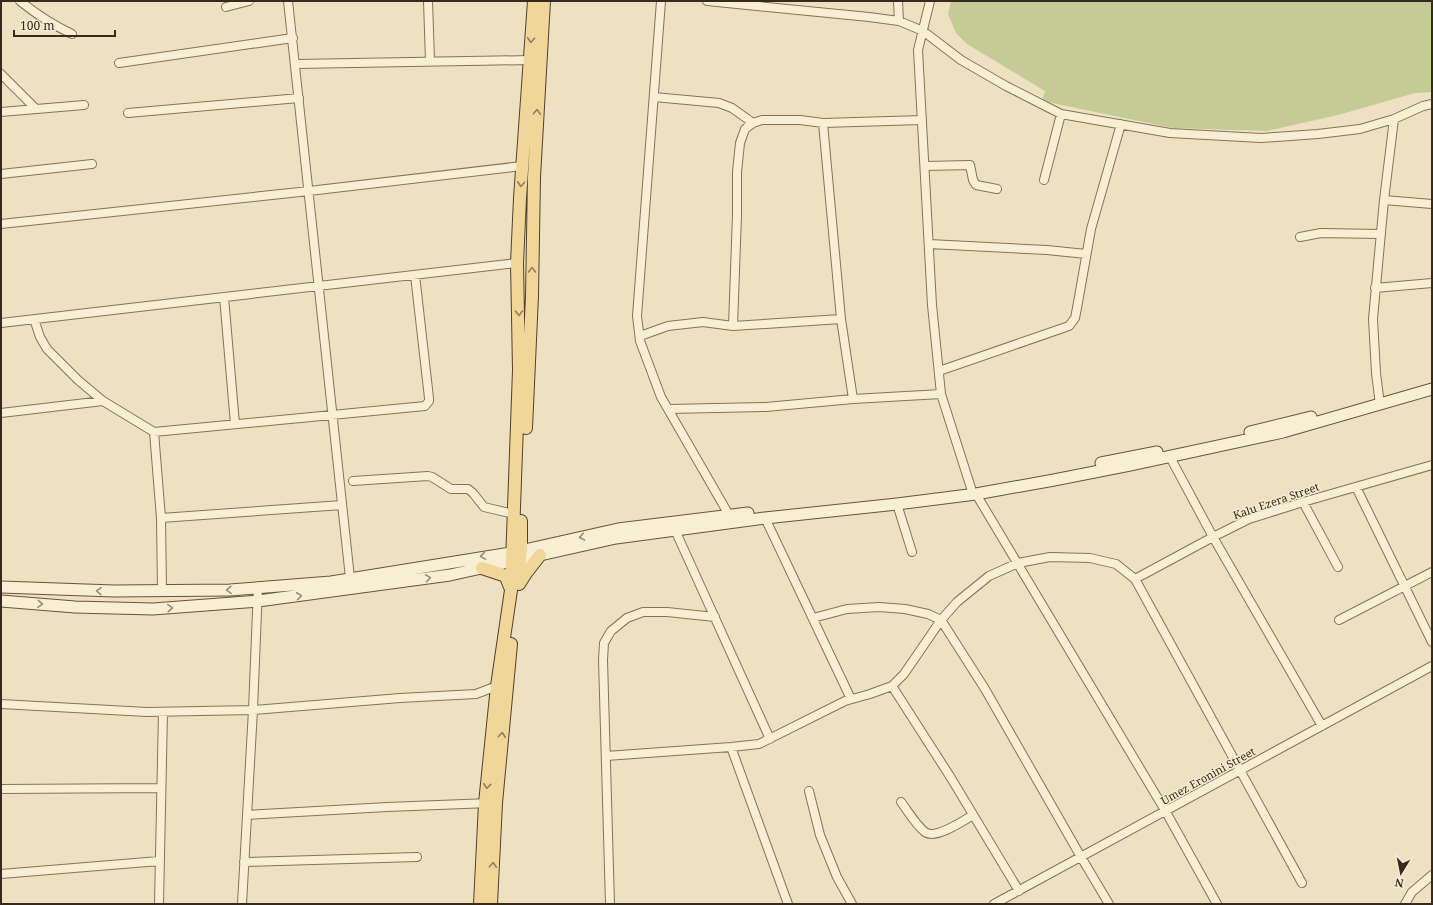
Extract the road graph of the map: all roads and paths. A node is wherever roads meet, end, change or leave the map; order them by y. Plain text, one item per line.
1 (20, 1) edge
2 (249, 1) edge
3 (288, 1) edge
4 (428, 1) edge
5 (534, 1) edge
6 (544, 1) edge
7 (661, 1) edge
8 (707, 1) edge
9 (898, 1) edge
10 (930, 1) edge
11 (226, 7) dead end
12 (899, 21) junction
13 (923, 31) junction
14 (72, 34) dead end
15 (293, 38) junction
16 (530, 60) junction
17 (430, 61) junction
18 (119, 63) dead end
19 (296, 64) junction
20 (1, 74) edge
21 (654, 97) junction
22 (300, 98) junction
23 (1432, 104) edge
24 (84, 105) dead end
25 (36, 109) junction
26 (1, 112) edge
27 (128, 114) dead end
28 (1061, 114) junction
29 (922, 120) junction
30 (1394, 120) junction
31 (752, 123) junction
32 (823, 123) junction
33 (1121, 124) junction
34 (530, 141) junction
35 (92, 164) dead end
36 (522, 166) junction
37 (925, 166) junction
38 (1, 174) edge
39 (1044, 180) dead end
40 (997, 189) dead end
41 (309, 191) junction
42 (1384, 200) junction
43 (1432, 204) edge
44 (1, 224) edge
45 (1381, 234) junction
46 (1300, 237) dead end
47 (929, 244) junction
48 (1086, 254) junction
49 (516, 263) junction
50 (415, 275) junction
51 (1432, 283) edge
52 (319, 286) junction
53 (1376, 288) junction
54 (224, 297) junction
55 (34, 319) junction
56 (842, 319) junction
57 (1, 323) edge
58 (733, 326) junction
59 (640, 336) junction
60 (939, 371) junction
61 (1432, 383) edge
62 (1432, 390) edge
63 (941, 394) junction
64 (853, 400) junction
65 (103, 401) junction
66 (1380, 402) junction
67 (668, 409) junction
68 (1, 413) edge
69 (333, 415) junction
70 (235, 424) junction
71 (154, 432) junction
72 (1170, 457) junction
73 (1432, 465) edge
74 (353, 481) dead end
75 (1356, 487) junction
76 (974, 491) junction
77 (1303, 502) junction
78 (897, 504) junction
79 (342, 505) junction
80 (514, 514) junction
81 (729, 515) junction
82 (161, 518) junction
83 (765, 518) junction
84 (675, 530) junction
85 (1213, 536) junction
86 (912, 552) dead end
87 (540, 555) junction
88 (516, 556) junction
89 (1018, 563) junction
90 (1338, 567) dead end
91 (482, 568) junction
92 (1432, 572) edge
93 (350, 578) junction
94 (1136, 579) junction
95 (1, 587) edge
96 (258, 587) junction
97 (1404, 587) junction
98 (513, 590) junction
99 (162, 591) junction
100 (1, 601) edge
101 (258, 601) junction
102 (715, 617) junction
103 (812, 618) junction
104 (941, 620) junction
105 (1339, 620) dead end
106 (1432, 642) edge
107 (1432, 666) edge
108 (497, 686) junction
109 (892, 686) junction
110 (851, 700) junction
111 (1, 704) edge
112 (253, 710) junction
113 (163, 712) junction
114 (1322, 726) junction
115 (770, 739) junction
116 (731, 747) junction
117 (606, 756) junction
118 (1240, 771) junction
119 (161, 788) junction
120 (1, 789) edge
121 (809, 791) dead end
122 (901, 802) dead end
123 (490, 803) junction
124 (1166, 812) junction
125 (247, 815) junction
126 (973, 815) junction
127 (417, 857) dead end
128 (1081, 857) junction
129 (160, 861) junction
130 (244, 862) junction
131 (1, 874) edge
132 (1432, 875) edge
133 (1302, 883) dead end
134 (1019, 891) junction
135 (159, 904) edge
136 (242, 904) edge
137 (480, 904) edge
138 (491, 904) edge
139 (610, 904) edge
140 (788, 904) edge
141 (852, 904) edge
142 (994, 904) edge
143 (1109, 904) edge
144 (1217, 904) edge
145 (1405, 904) edge

1 - 14 street
2 - 11 street
3 - 15 street
4 - 17 street
5 -> 16 main road
34 -> 6 main road
7 - 21 street
8 - 12 street
9 - 12 street
10 - 13 street
12 - 13 street
13 - 28 street
13 - 29 street
15 - 18 street
15 - 19 street
16 - 17 street
16 - 34 main road
17 - 19 street
19 - 22 street
20 - 25 street
21 - 31 street
21 - 59 street
22 - 27 street
22 - 41 street
23 - 30 street
24 - 25 street
25 - 26 street
28 - 33 street
28 - 39 street
29 - 32 street
29 - 37 street
30 - 33 street
30 - 42 street
31 - 32 street
31 - 58 street
32 - 56 street
33 - 48 street
34 - 36 main road
88 -> 34 main road
35 - 38 street
36 - 41 street
36 -> 49 main road
37 - 40 street
37 - 47 street
41 - 44 street
41 - 52 street
42 - 43 street
42 - 45 street
45 - 46 street
45 - 53 street
47 - 48 street
47 - 60 street
48 - 60 street
49 - 50 street
49 -> 80 main road
50 - 52 street
50 - 69 street
51 - 53 street
52 - 54 street
52 - 69 street
53 - 66 street
54 - 55 street
54 - 70 street
55 - 57 street
55 - 65 street
56 - 58 street
56 - 64 street
58 - 59 street
59 - 67 street
60 - 63 street
61 - 66 main road
62 - 66 main road
63 - 64 street
63 - 76 street
64 - 67 street
65 - 68 street
65 - 71 street
66 - 72 main road
66 - 76 main road
67 - 81 street
69 - 70 street
69 - 79 street
70 - 71 street
71 - 82 street
72 - 76 main road
72 - 85 street
73 - 75 street, Kalu Ezera Street
74 - 80 street
75 - 77 street, Kalu Ezera Street
75 - 97 street
76 - 78 main road
76 - 81 main road
76 - 89 street
77 - 85 street, Kalu Ezera Street
77 - 90 street
78 - 83 main road
78 - 86 street
79 - 82 street
79 - 93 street
80 - 88 main road
81 -> 88 main road
82 - 99 street
83 - 84 main road
83 - 103 street
84 - 87 main road
84 - 102 street
85 - 94 street, Kalu Ezera Street
85 - 114 street
87 - 88 main road
87 - 98 main road
88 - 91 main road
88 -> 93 main road
88 - 98 main road
89 - 94 street
89 - 104 street
89 - 124 street
91 - 98 main road
101 -> 91 main road
92 - 97 street
93 - 96 main road
94 - 118 street
99 -> 95 main road
96 -> 99 main road
96 - 101 street
97 - 105 street
97 - 106 street
98 - 108 main road
123 -> 98 main road
100 -> 101 main road
101 - 112 street
102 - 115 street
102 - 117 street
103 - 104 street
103 - 110 street
104 - 109 street
104 - 128 street
107 - 114 street, Umez Eronini Street
108 - 112 street
108 -> 123 main road
109 - 110 street
109 - 126 street
110 - 115 street
111 - 113 street
112 - 113 street
112 - 125 street
113 - 119 street
114 - 118 street, Umez Eronini Street
115 - 116 street
116 - 117 street
116 - 140 street
117 - 139 street
118 - 124 street, Umez Eronini Street
118 - 133 street
119 - 120 street
119 - 129 street
121 - 141 street
122 - 126 street
123 - 125 street
123 - 137 main road
138 -> 123 main road
124 - 128 street, Umez Eronini Street
124 - 144 street
125 - 130 street
126 - 134 street
127 - 130 street
128 - 134 street, Umez Eronini Street
128 - 143 street
129 - 131 street
129 - 135 street
130 - 136 street
132 - 145 street
134 - 142 street, Umez Eronini Street

